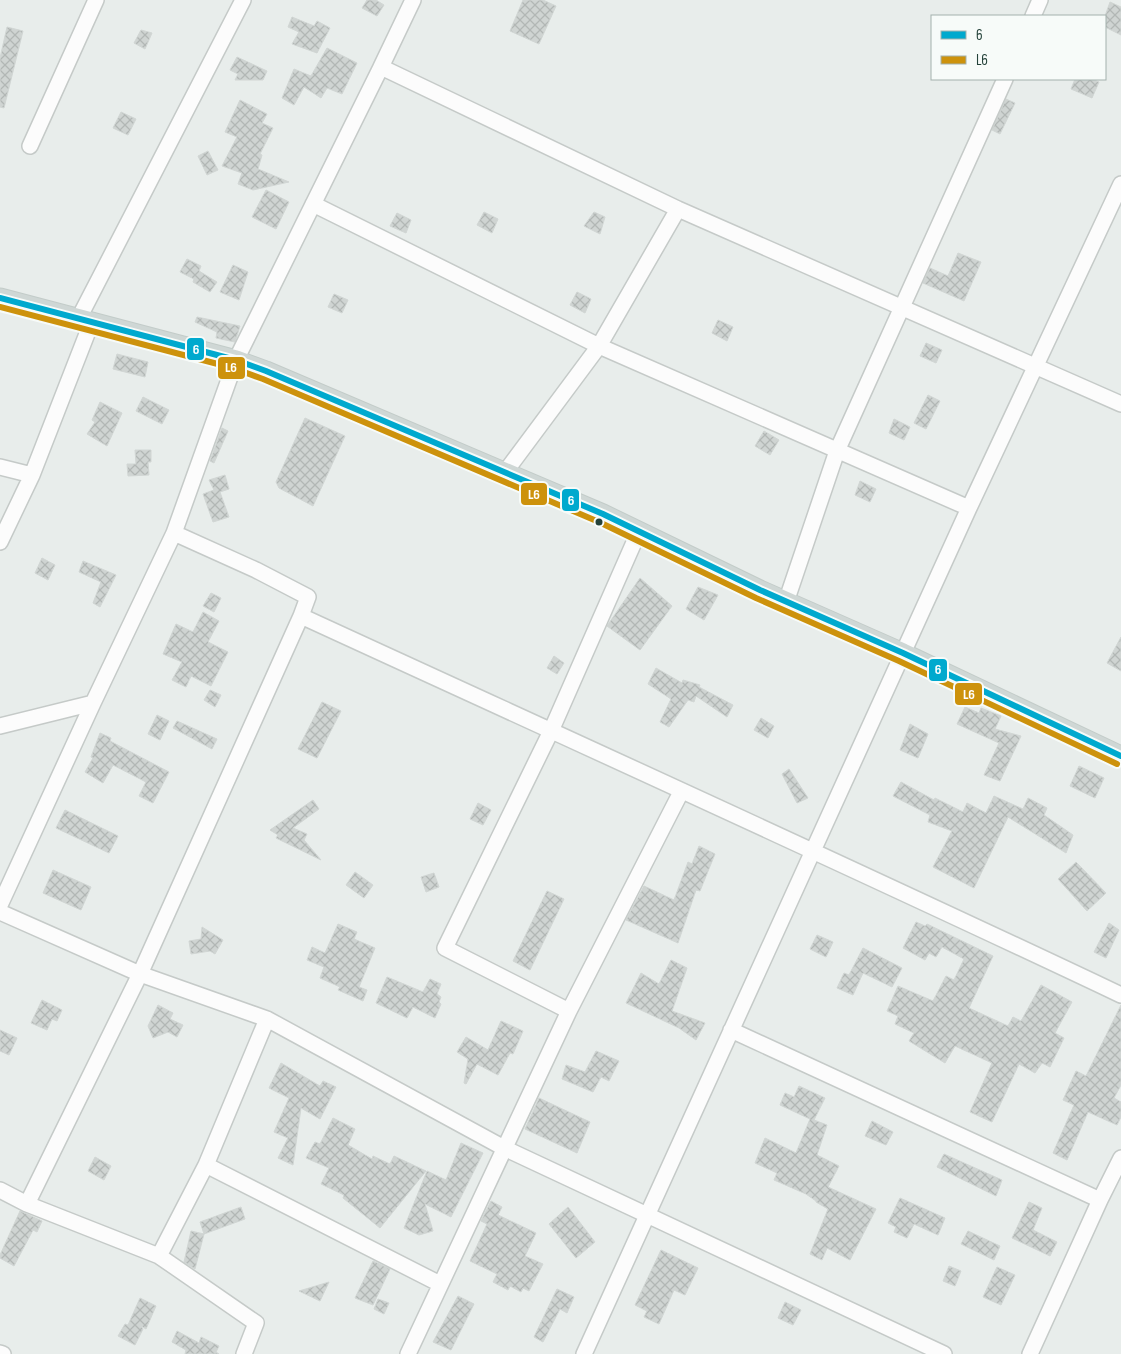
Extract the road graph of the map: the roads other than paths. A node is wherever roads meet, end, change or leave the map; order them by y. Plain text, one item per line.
1 (96, 0) edge
2 (244, 0) edge
3 (413, 0) edge
4 (1040, 0) edge
5 (1033, 15) edge
6 (381, 67) junction
7 (1005, 80) edge
8 (30, 146) dead end
9 (1121, 184) edge
10 (313, 204) junction
11 (678, 209) junction
12 (0, 298) edge
13 (902, 307) junction
14 (86, 319) junction
15 (598, 346) junction
16 (236, 360) junction
17 (1037, 366) junction
18 (1121, 404) edge
19 (838, 451) junction
20 (0, 467) edge
21 (506, 471) junction
22 (32, 475) junction
23 (969, 508) junction
24 (639, 531) junction
25 (174, 533) junction
26 (0, 542) edge
27 (786, 602) junction
28 (301, 616) junction
29 (903, 652) junction
30 (93, 702) junction
31 (0, 726) edge
32 (552, 732) junction
33 (1121, 756) edge
34 (681, 792) junction
35 (815, 850) junction
36 (0, 905) edge
37 (0, 912) edge
38 (140, 974) junction
39 (1121, 995) edge
40 (569, 1011) junction
41 (267, 1019) junction
42 (731, 1030) junction
43 (504, 1148) junction
44 (1121, 1158) edge
45 (206, 1165) junction
46 (0, 1190) edge
47 (1100, 1200) junction
48 (27, 1204) junction
49 (647, 1215) junction
50 (159, 1256) junction
51 (440, 1284) junction
52 (244, 1354) edge
53 (408, 1354) edge
54 (584, 1354) edge
55 (944, 1354) edge
56 (1030, 1354) edge

1 - 8 street
2 - 14 street
3 - 6 street
4 - 5 street
6 - 10 street
6 - 11 street
7 - 13 street
9 - 17 street
10 - 15 street
10 - 16 street
11 - 13 street
11 - 15 street
12 - 14 main road
13 - 17 street
13 - 19 street
14 - 16 main road
14 - 22 street
15 - 19 street
15 - 21 street
16 - 21 main road
16 - 25 street
17 - 18 street
17 - 23 street
19 - 23 street
19 - 27 street
20 - 22 street
21 - 24 main road
22 - 26 street
23 - 29 street
24 - 27 main road
24 - 32 street
25 - 28 street
25 - 30 street
27 - 29 main road
28 - 32 street
28 - 38 street
29 - 33 main road
29 - 35 street
30 - 31 street
30 - 36 street
32 - 34 street
32 - 40 street
34 - 35 street
34 - 40 street
35 - 39 street
35 - 42 street
37 - 38 street
38 - 41 street
38 - 48 street
40 - 43 street
41 - 43 street
41 - 45 street
42 - 47 street
42 - 49 street
43 - 49 street
43 - 51 street
44 - 47 street
45 - 50 street
45 - 51 street
46 - 48 street
47 - 56 street
48 - 50 street
49 - 54 street
49 - 55 street
50 - 52 street
51 - 53 street

